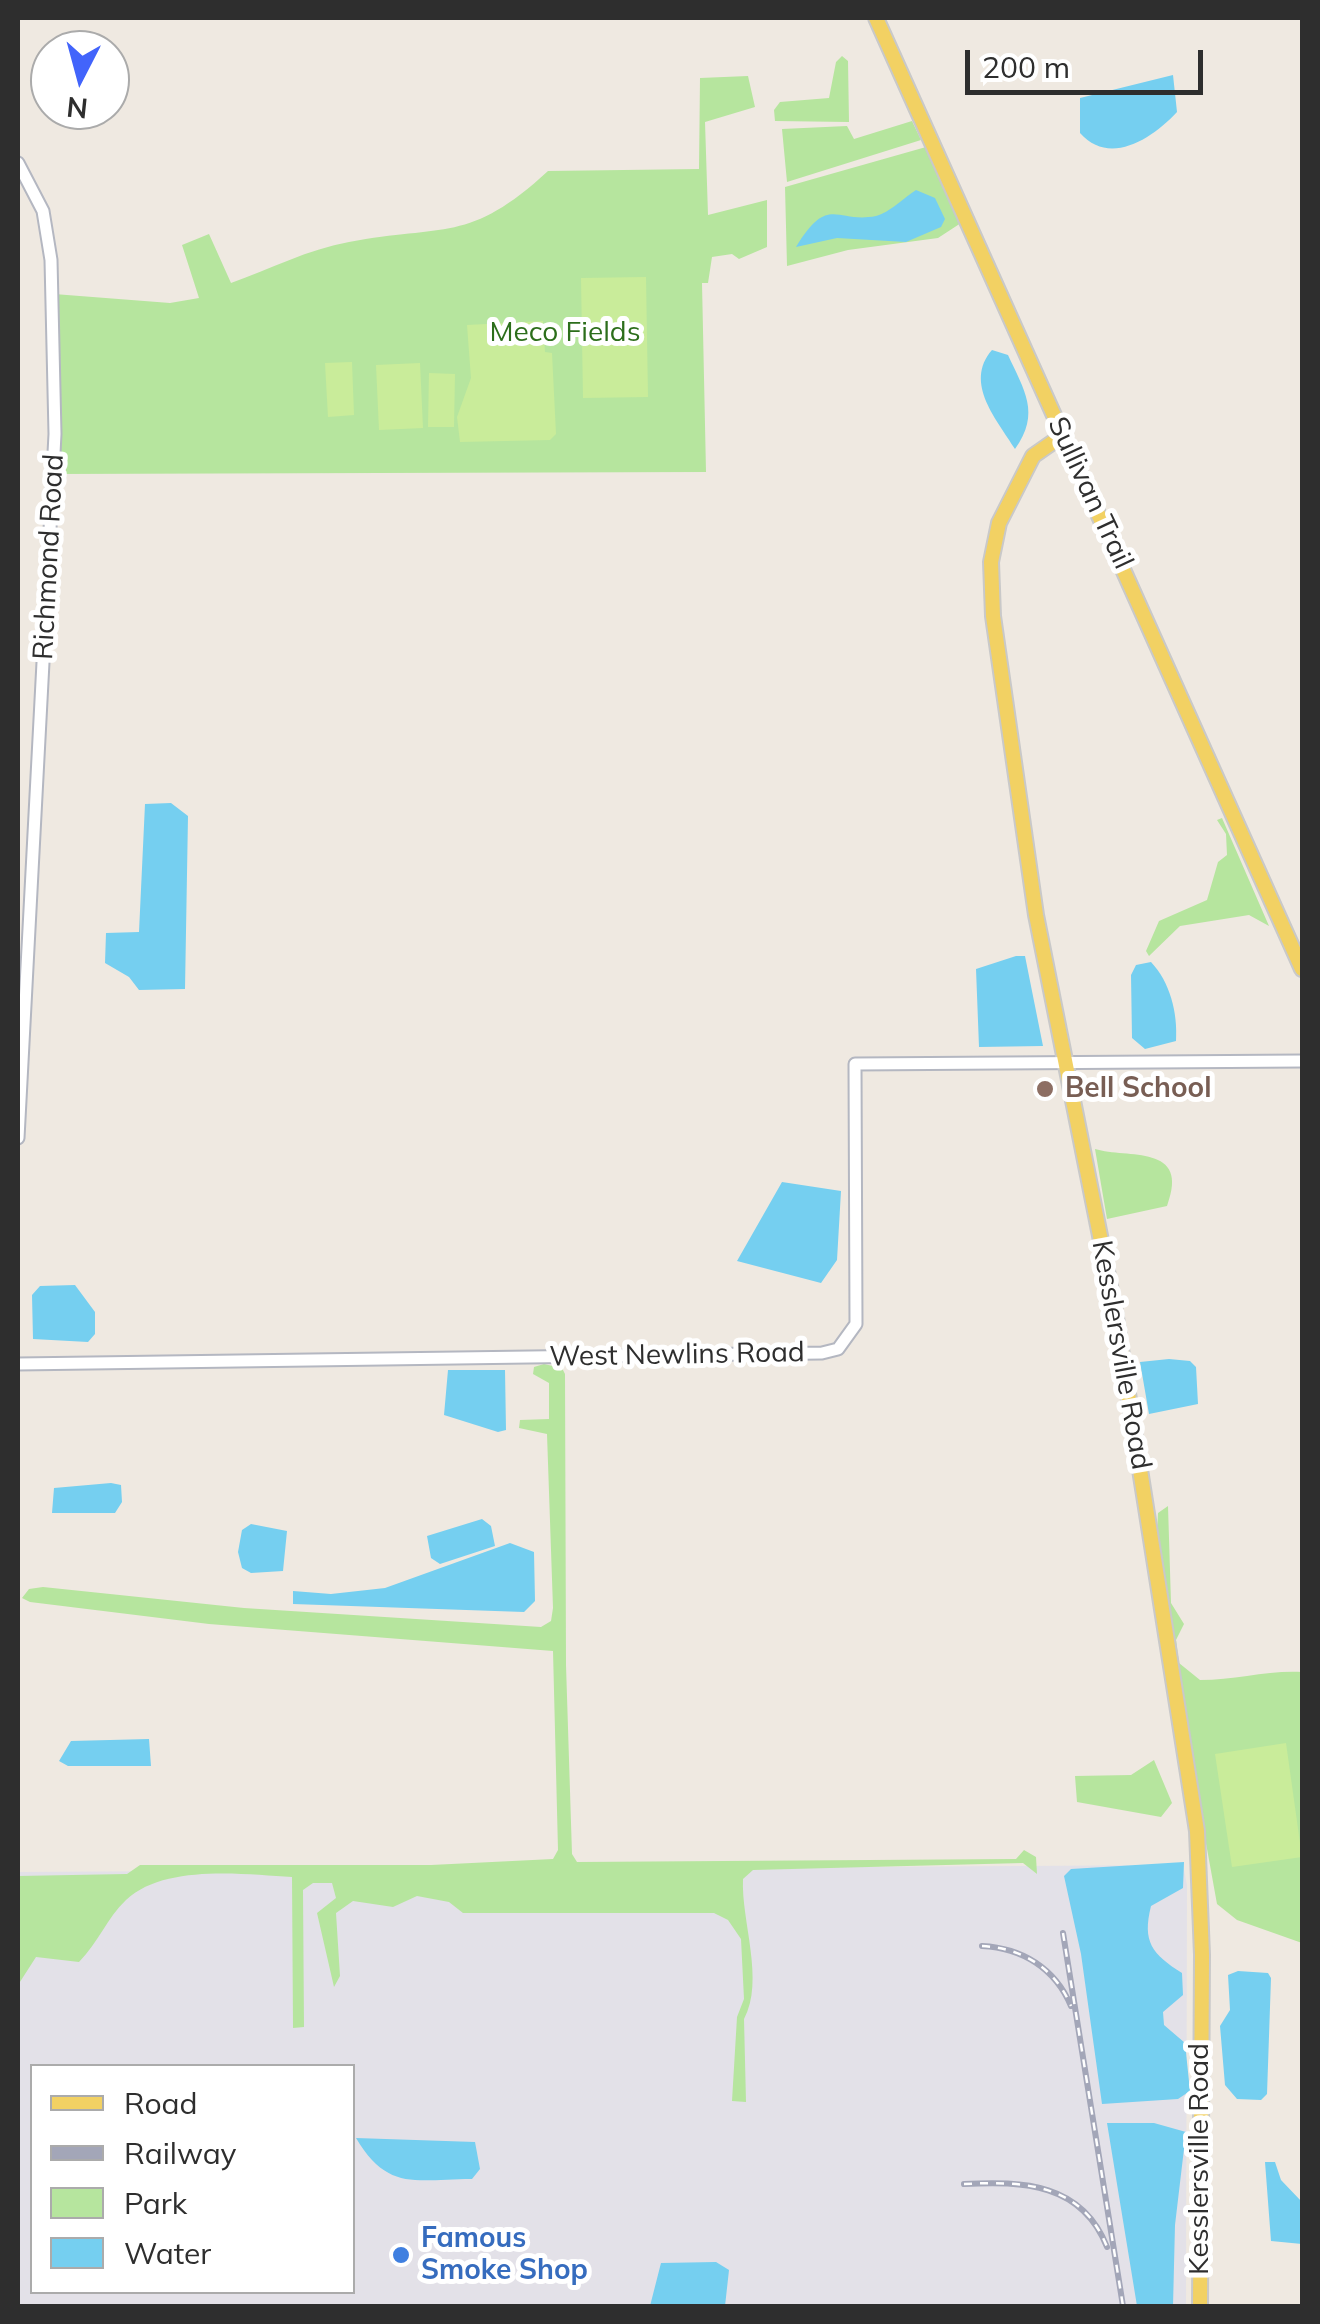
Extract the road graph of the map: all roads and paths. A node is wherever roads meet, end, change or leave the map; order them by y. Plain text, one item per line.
1 (876, 18) edge
2 (18, 163) edge
3 (1063, 435) junction
4 (1302, 969) edge
5 (1302, 1061) edge
6 (1067, 1062) junction
7 (18, 1138) edge
8 (18, 1364) edge
9 (1200, 2306) edge

1 - 3 main road, Sullivan Trail
2 - 7 street, Richmond Road
3 - 4 main road, Sullivan Trail
3 - 6 main road, Kesslersville Road
5 - 6 street, West Newlins Road
6 - 8 street, West Newlins Road
6 - 9 main road, Kesslersville Road

